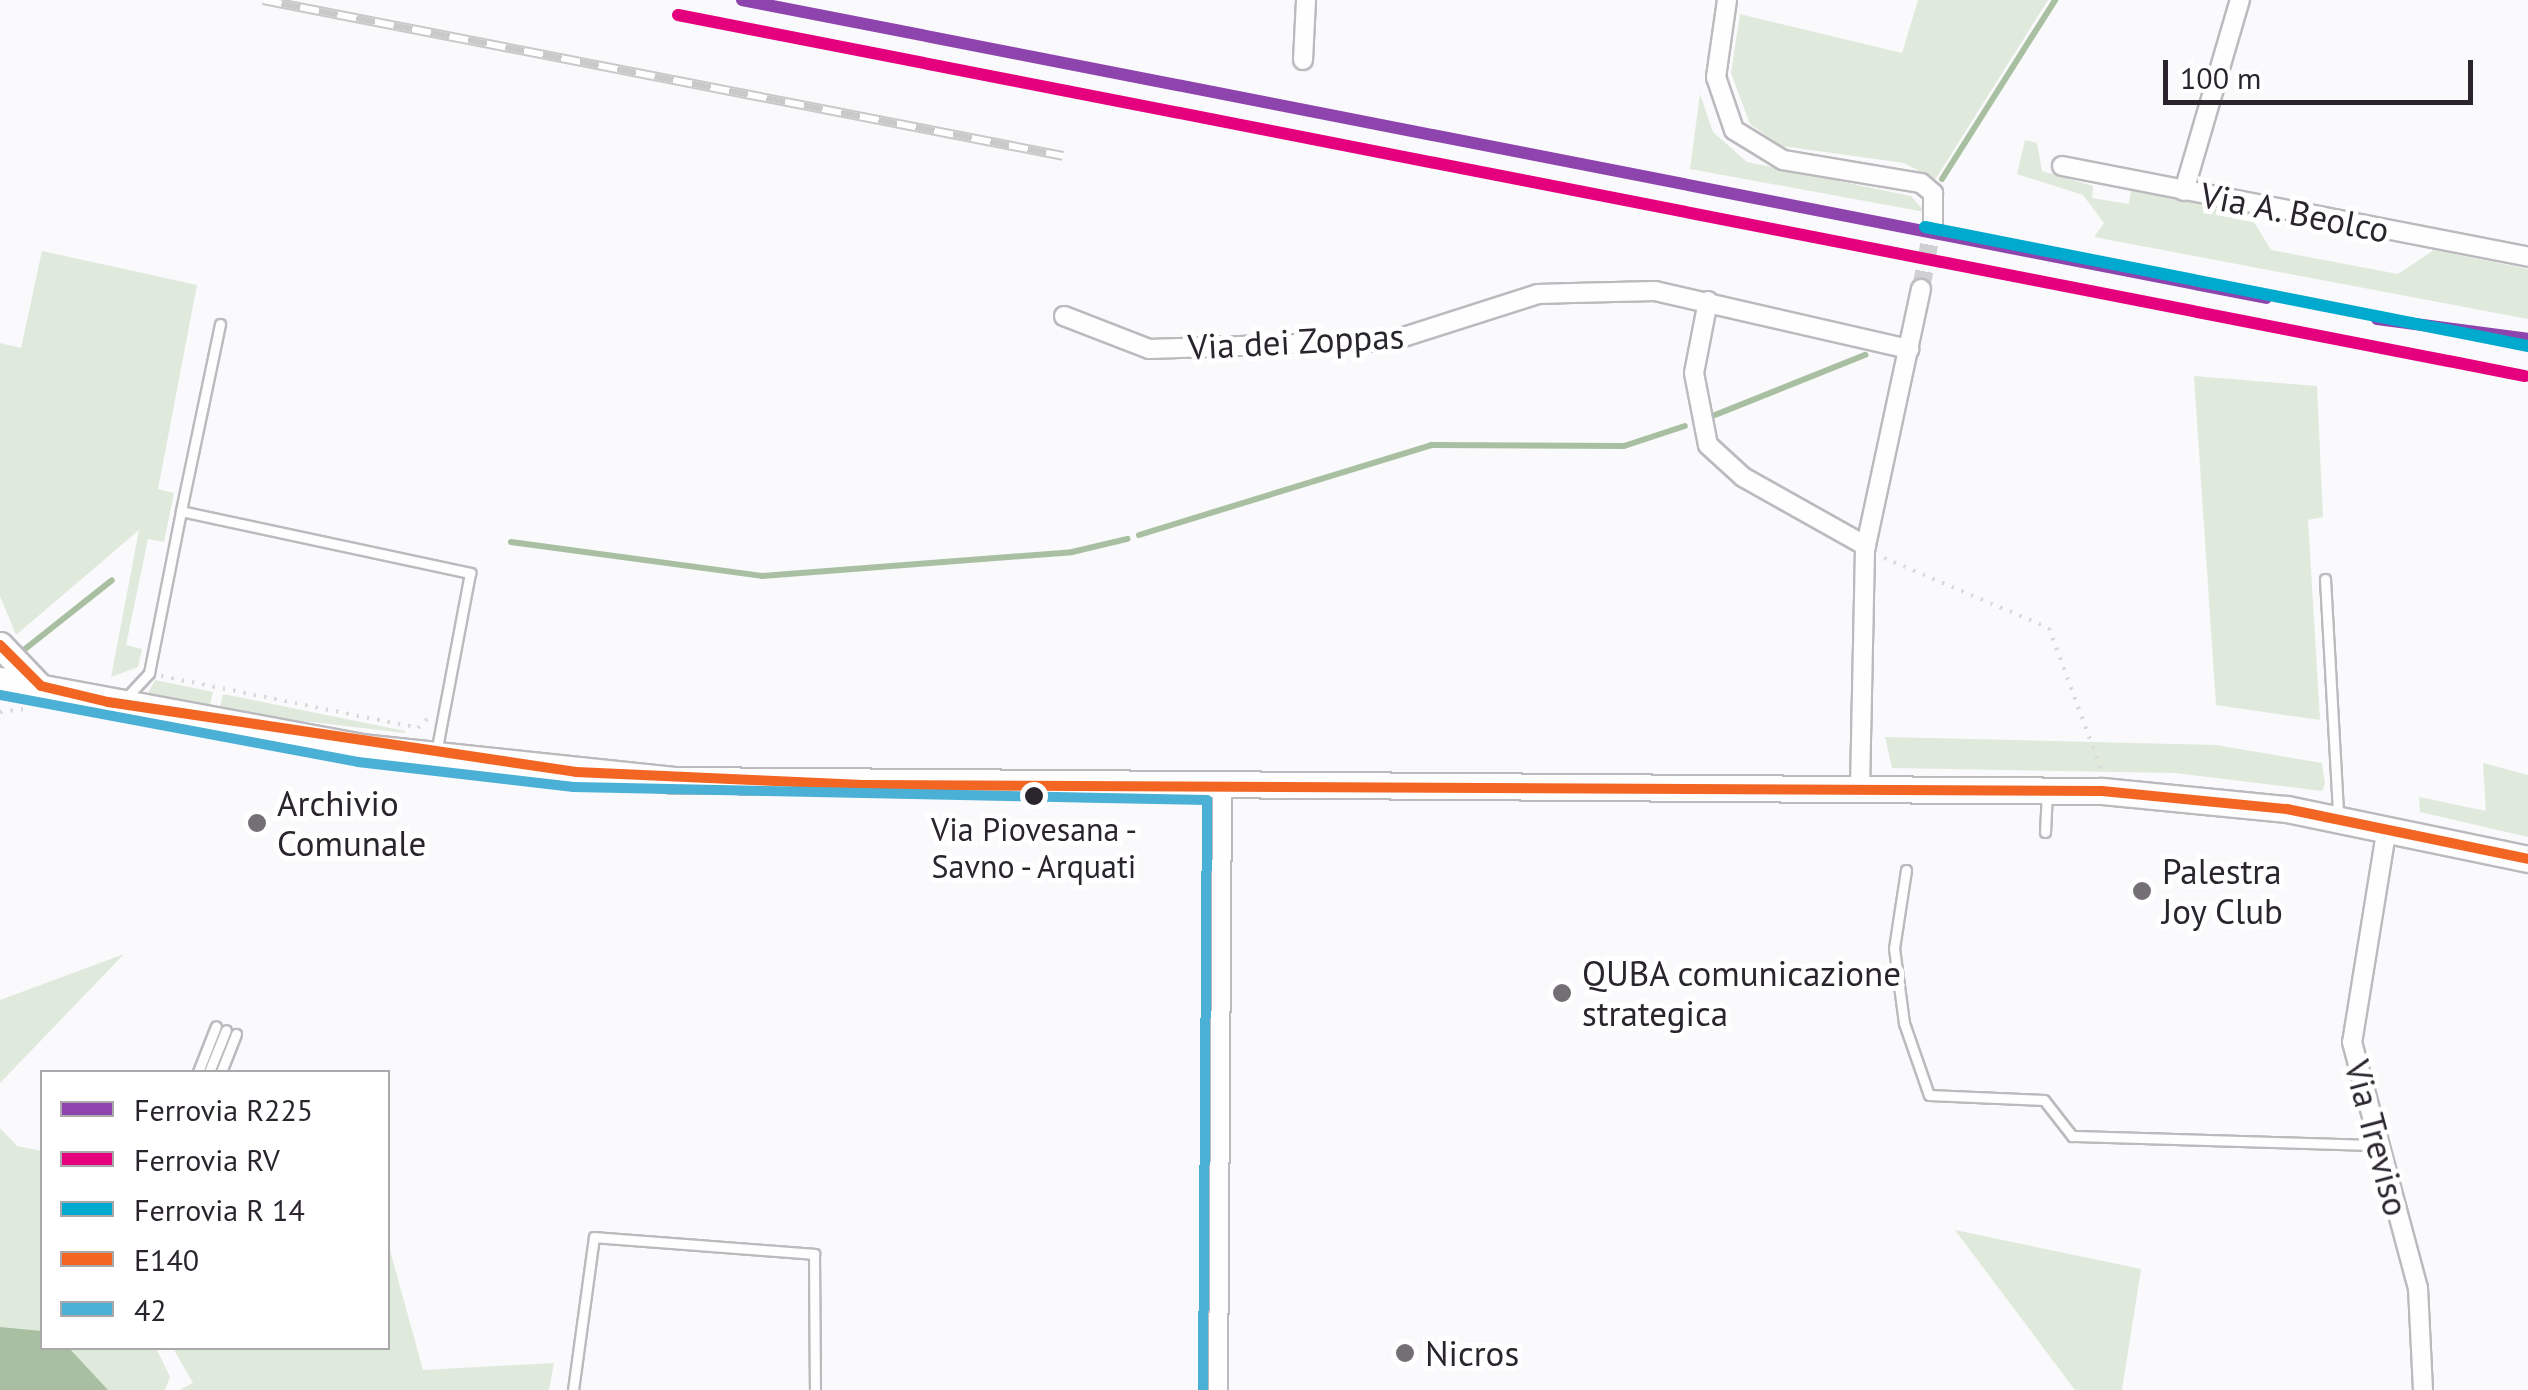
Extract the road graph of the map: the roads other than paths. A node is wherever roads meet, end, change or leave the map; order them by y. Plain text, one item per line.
1 (1306, 0) edge
2 (1727, 0) edge
3 (2240, 0) edge
4 (1303, 60) dead end
5 (2062, 166) dead end
6 (2184, 191) junction
7 (1932, 224) tunnel mouth
8 (2528, 256) edge
9 (1921, 289) tunnel mouth
10 (1708, 301) junction
11 (1064, 316) dead end
12 (220, 324) dead end
13 (1908, 348) junction
14 (182, 511) junction
15 (1866, 548) junction
16 (2325, 578) dead end
17 (0, 645) edge
18 (0, 680) edge
19 (41, 686) junction
20 (120, 704) junction
21 (436, 756) junction
22 (1222, 785) junction
23 (1860, 788) junction
24 (2047, 790) junction
25 (2338, 818) junction
26 (2387, 826) junction
27 (2045, 832) dead end
28 (2528, 859) edge
29 (1906, 870) dead end
30 (226, 1030) junction
31 (199, 1070) edge
32 (211, 1070) edge
33 (221, 1070) edge
34 (2376, 1145) junction
35 (574, 1390) edge
36 (815, 1390) edge
37 (1218, 1390) edge
38 (2423, 1390) edge

1 - 4 street
2 - 7 street
3 - 6 street
5 - 6 street, Via A. Beolco
6 - 8 street, Via A. Beolco
9 - 13 street
10 - 11 street, Via dei Zoppas
10 - 13 street, Via dei Zoppas
10 - 15 street
12 - 14 lane
13 - 15 street
14 - 20 lane
14 - 21 lane
15 - 23 street
16 - 25 lane
17 - 19 street
18 - 19 street
19 - 20 street
20 - 21 street
21 - 22 street
22 - 23 street
22 - 37 street
23 - 24 street
24 - 25 street
24 - 27 lane
25 - 26 street
26 - 28 street
26 - 34 street, Via Treviso
29 - 34 lane
30 - 31 lane
30 - 32 lane
30 - 33 lane
34 - 38 street, Via Treviso
35 - 36 lane

